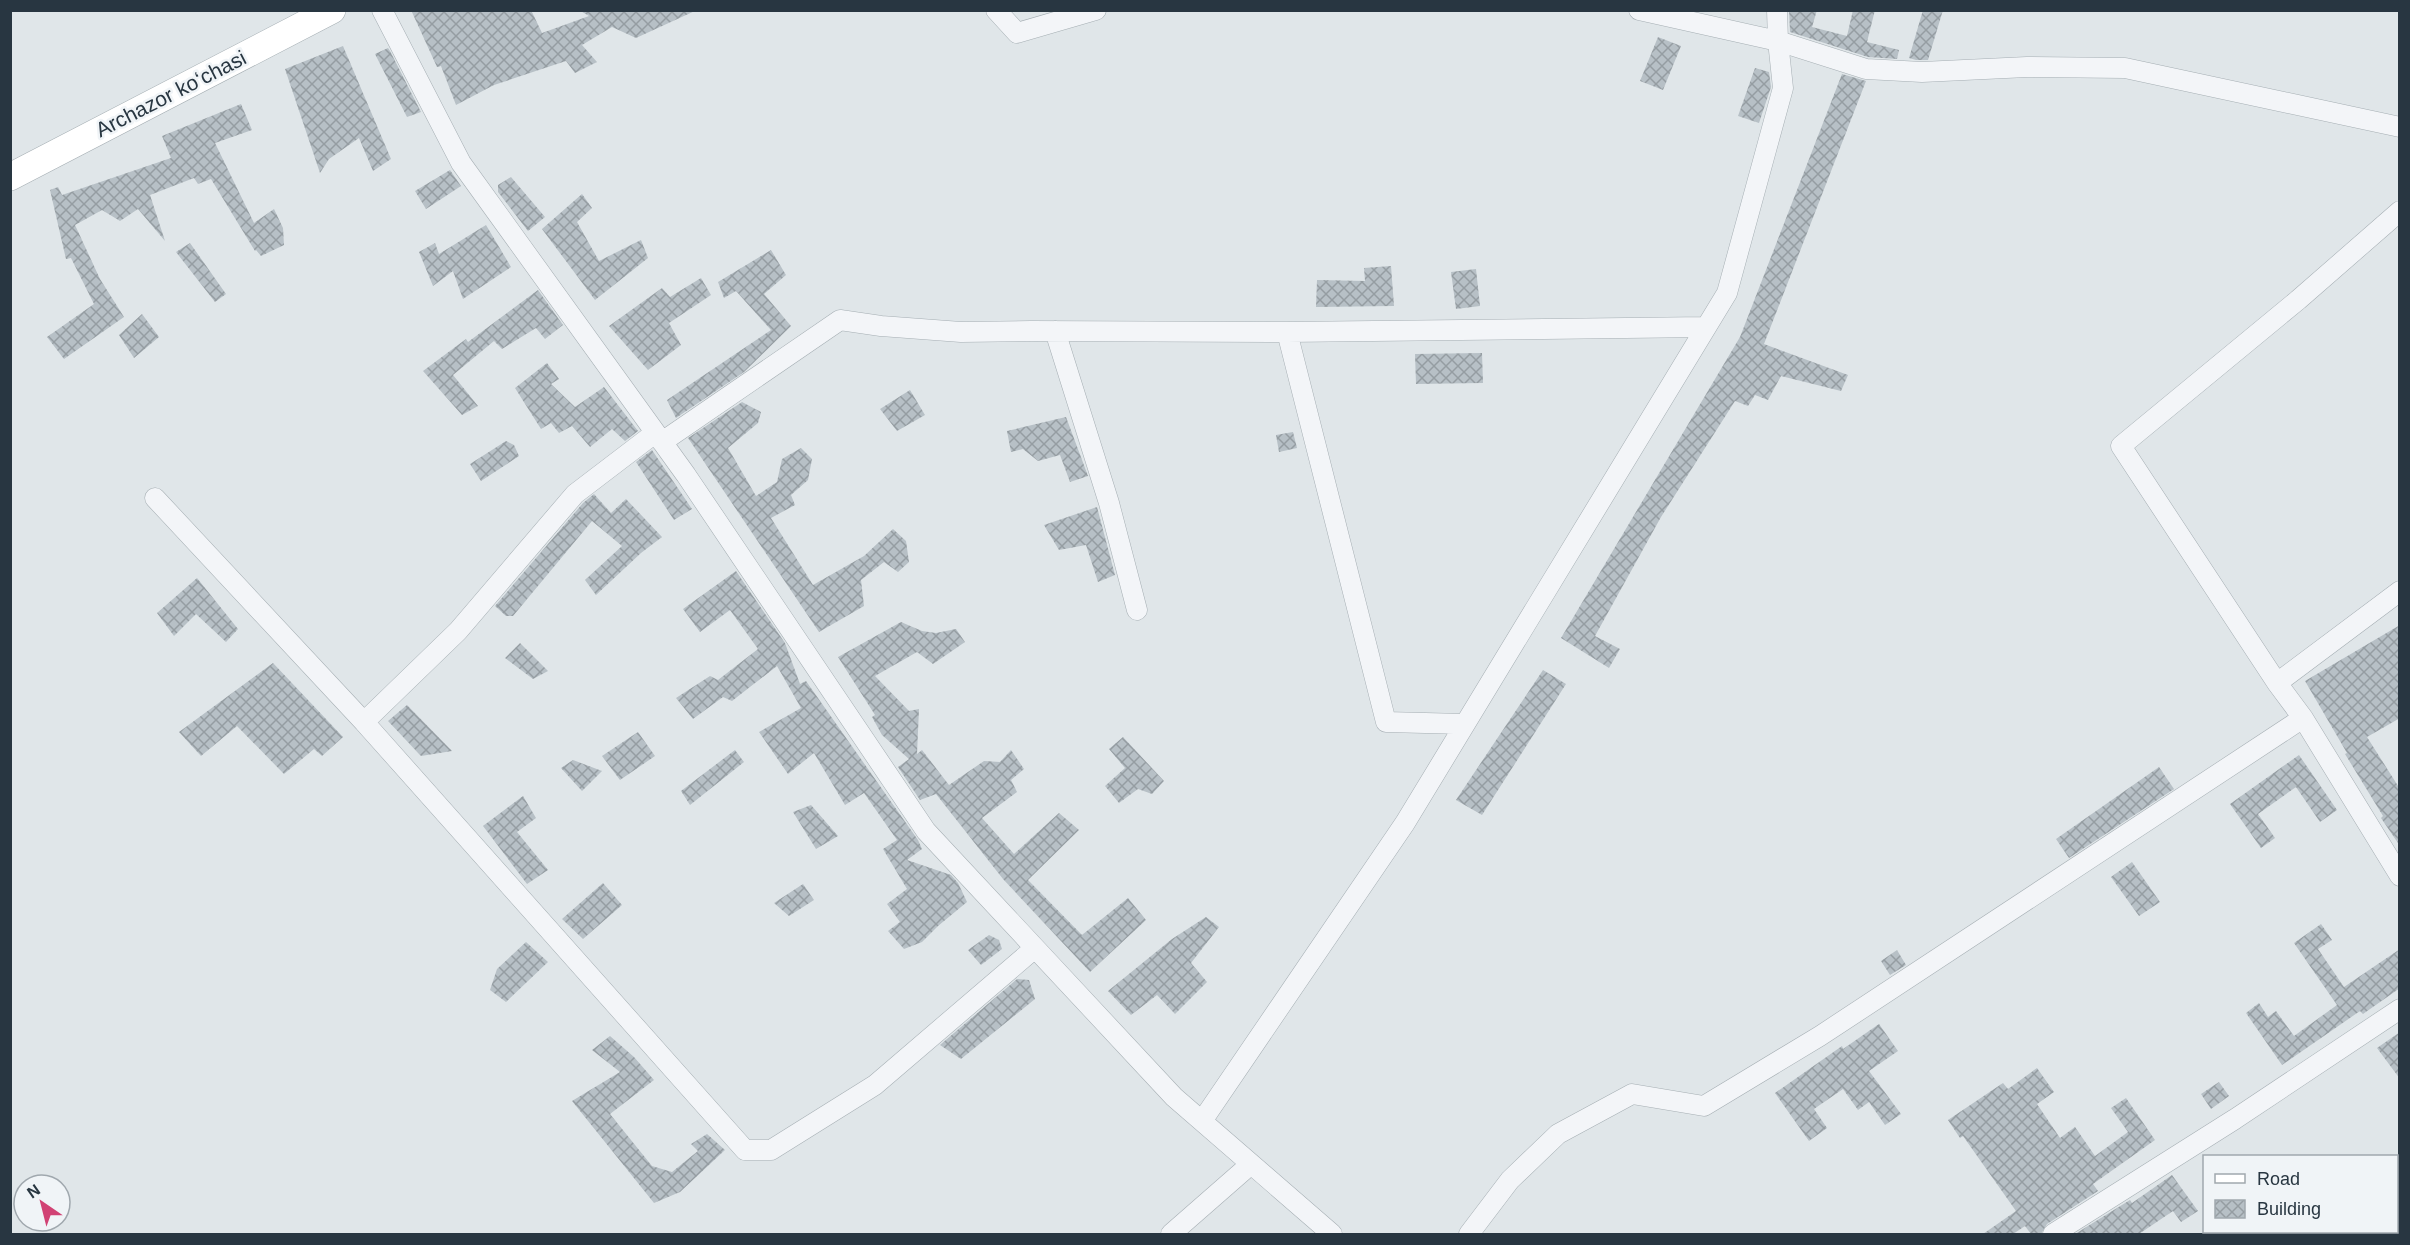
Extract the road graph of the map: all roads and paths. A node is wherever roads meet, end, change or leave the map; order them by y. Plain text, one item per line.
1 (332, 10) edge
2 (382, 10) edge
3 (996, 10) edge
4 (1096, 10) edge
5 (1639, 10) edge
6 (1777, 10) edge
7 (1778, 41) junction
8 (2400, 127) edge
9 (10, 177) edge
10 (2400, 211) edge
11 (1706, 327) junction
12 (1055, 331) junction
13 (1287, 332) junction
14 (659, 437) junction
15 (155, 498) dead end
16 (2400, 591) edge
17 (1137, 610) dead end
18 (2277, 683) junction
19 (2303, 718) junction
20 (364, 722) junction
21 (1464, 724) junction
22 (2400, 876) edge
23 (1035, 948) junction
24 (2400, 1009) edge
25 (1202, 1121) junction
26 (1251, 1164) junction
27 (1171, 1234) edge
28 (1332, 1234) edge
29 (1469, 1234) edge
30 (2053, 1234) edge

1 - 9 street, Archazor koʻchasi
2 - 14 street
3 - 4 street
5 - 7 street
6 - 7 street
7 - 8 street
7 - 11 street
10 - 18 street
11 - 13 street
11 - 21 street
12 - 13 street
12 - 14 street
12 - 17 street
13 - 21 street
14 - 20 street
14 - 23 street
15 - 20 street
16 - 18 street
18 - 19 street
19 - 22 street
19 - 29 street
20 - 23 street
21 - 25 street
23 - 25 street
24 - 30 street
25 - 26 street
26 - 27 street
26 - 28 street

